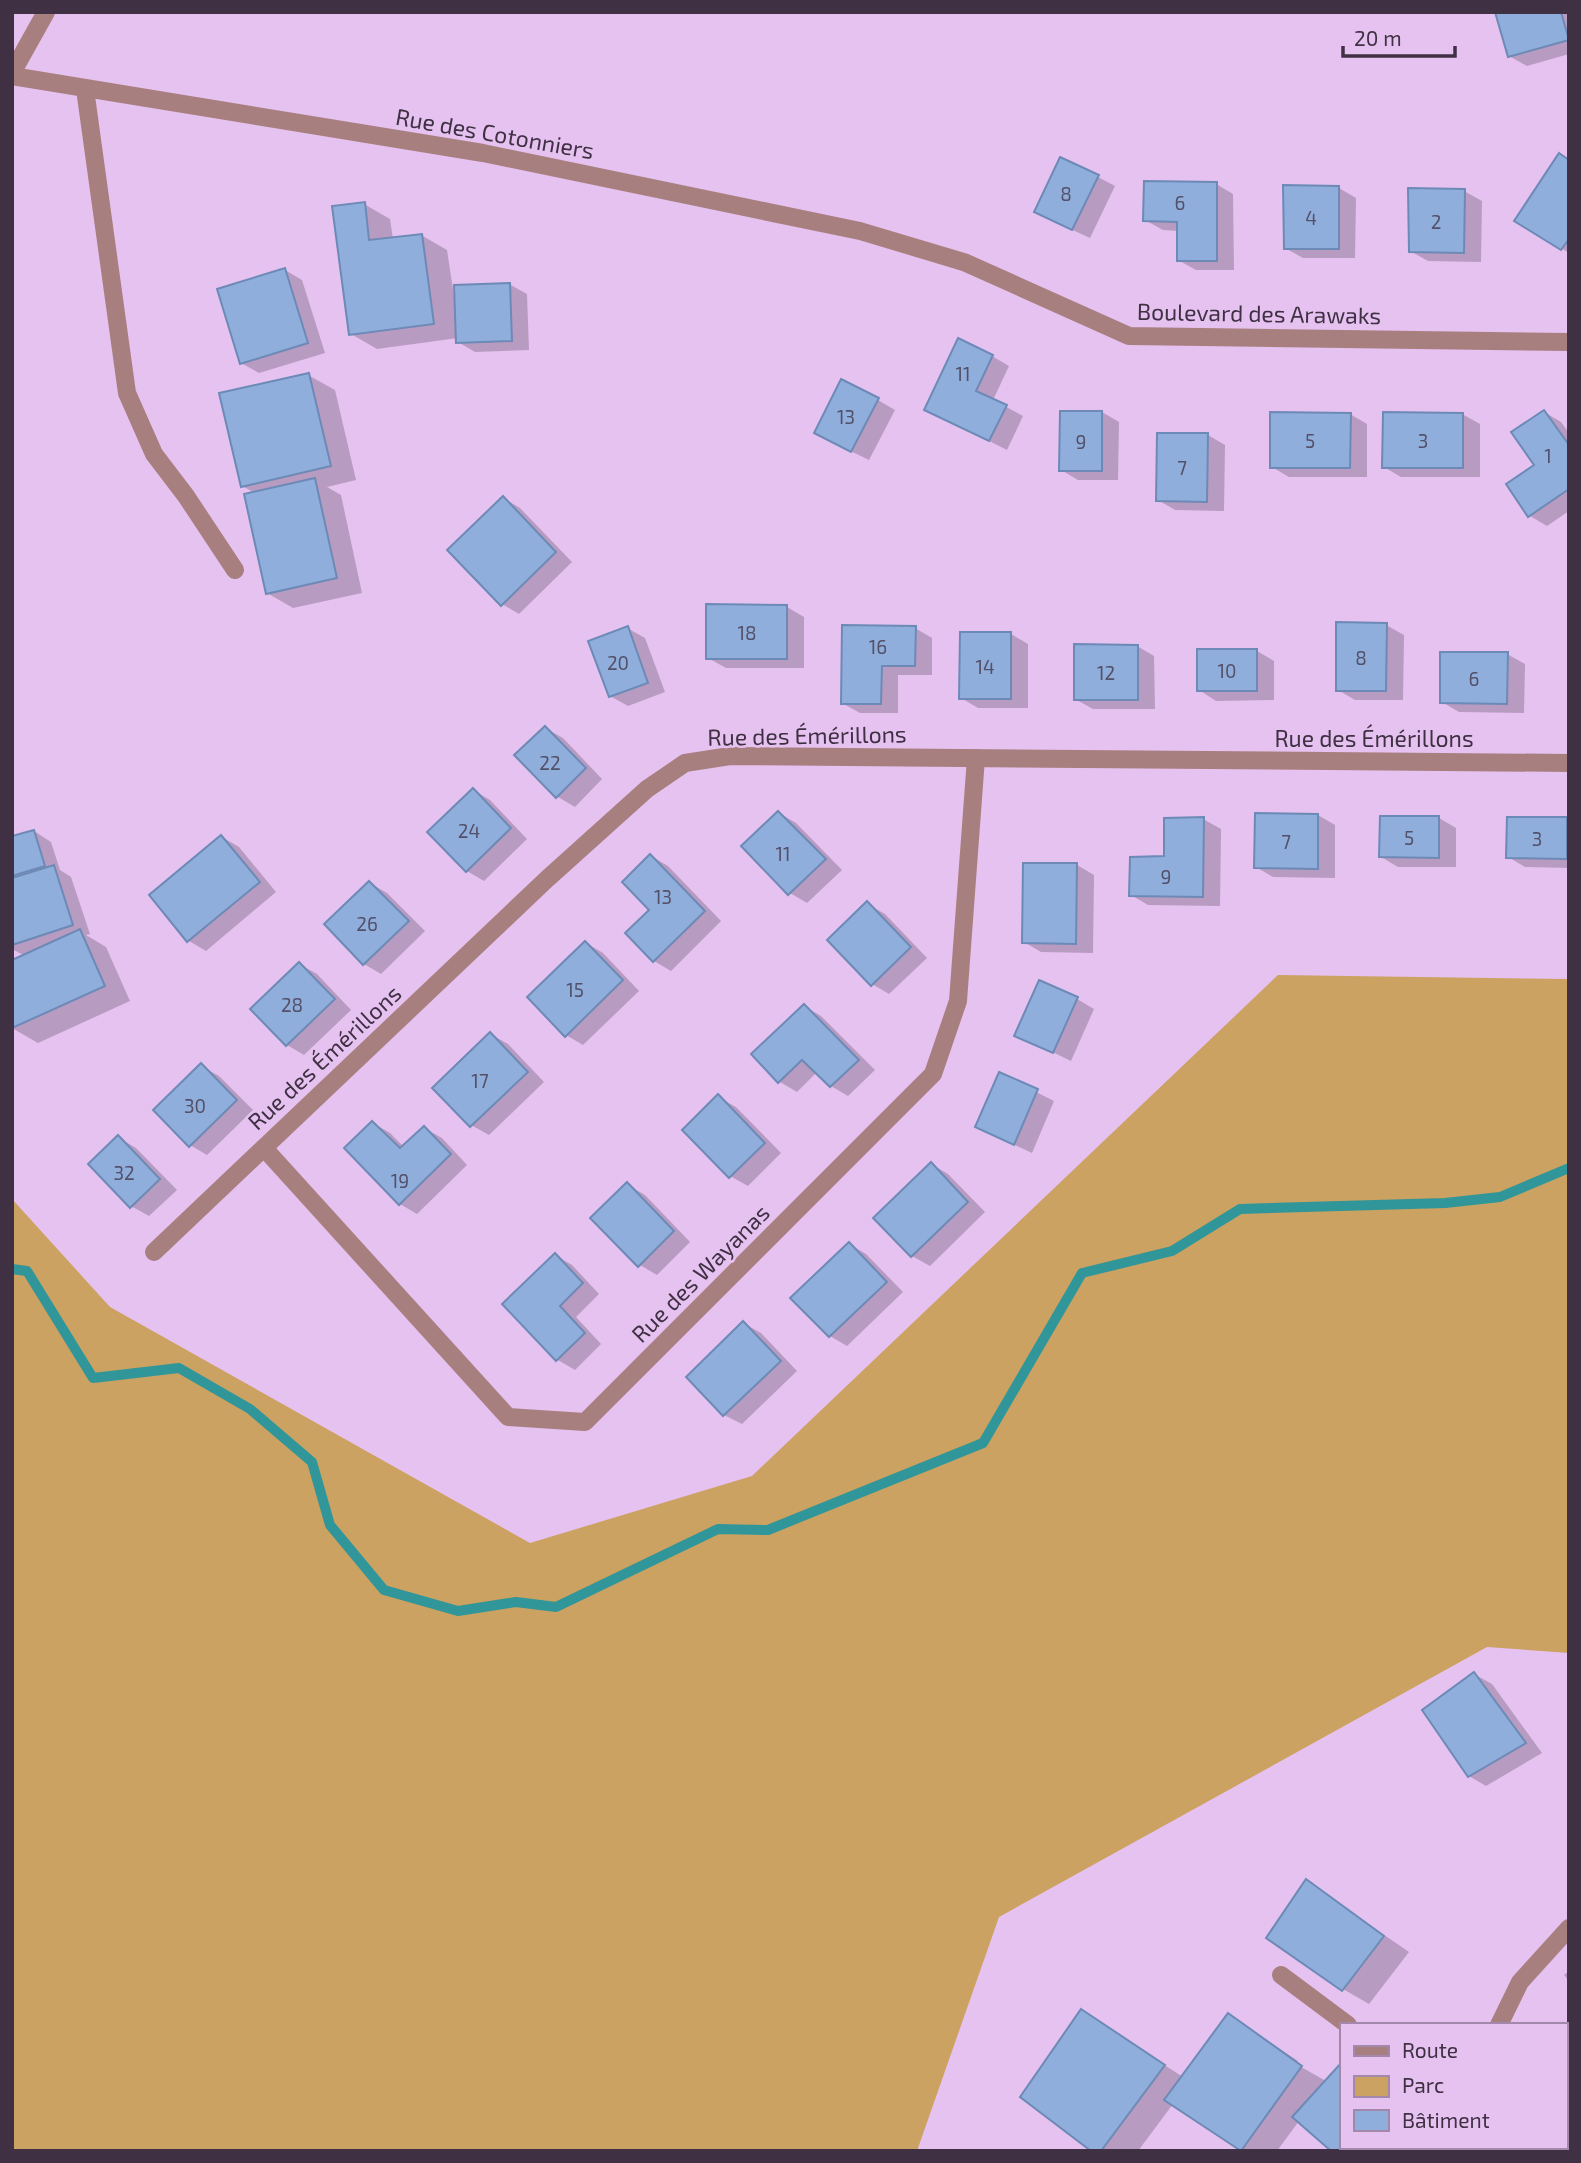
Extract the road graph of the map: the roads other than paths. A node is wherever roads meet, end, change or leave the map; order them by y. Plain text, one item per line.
1 (46, 12) edge
2 (12, 75) edge
3 (85, 89) junction
4 (964, 262) joint
5 (1569, 342) edge
6 (235, 570) dead end
7 (976, 758) junction
8 (1569, 763) edge
9 (264, 1148) junction
10 (154, 1252) dead end
11 (1569, 1928) edge
12 (1281, 1975) dead end
13 (1345, 2023) edge
14 (1500, 2023) edge

1 - 2 street
2 - 3 street, Rue des Cotonniers
3 - 4 street, Rue des Cotonniers
3 - 6 street
4 - 5 street, Boulevard des Arawaks
7 - 8 street, Rue des Émérillons
7 - 9 street, Rue des Émérillons
7 - 9 street, Rue des Wayanas
9 - 10 street, Rue des Émérillons
11 - 14 street
12 - 13 street

